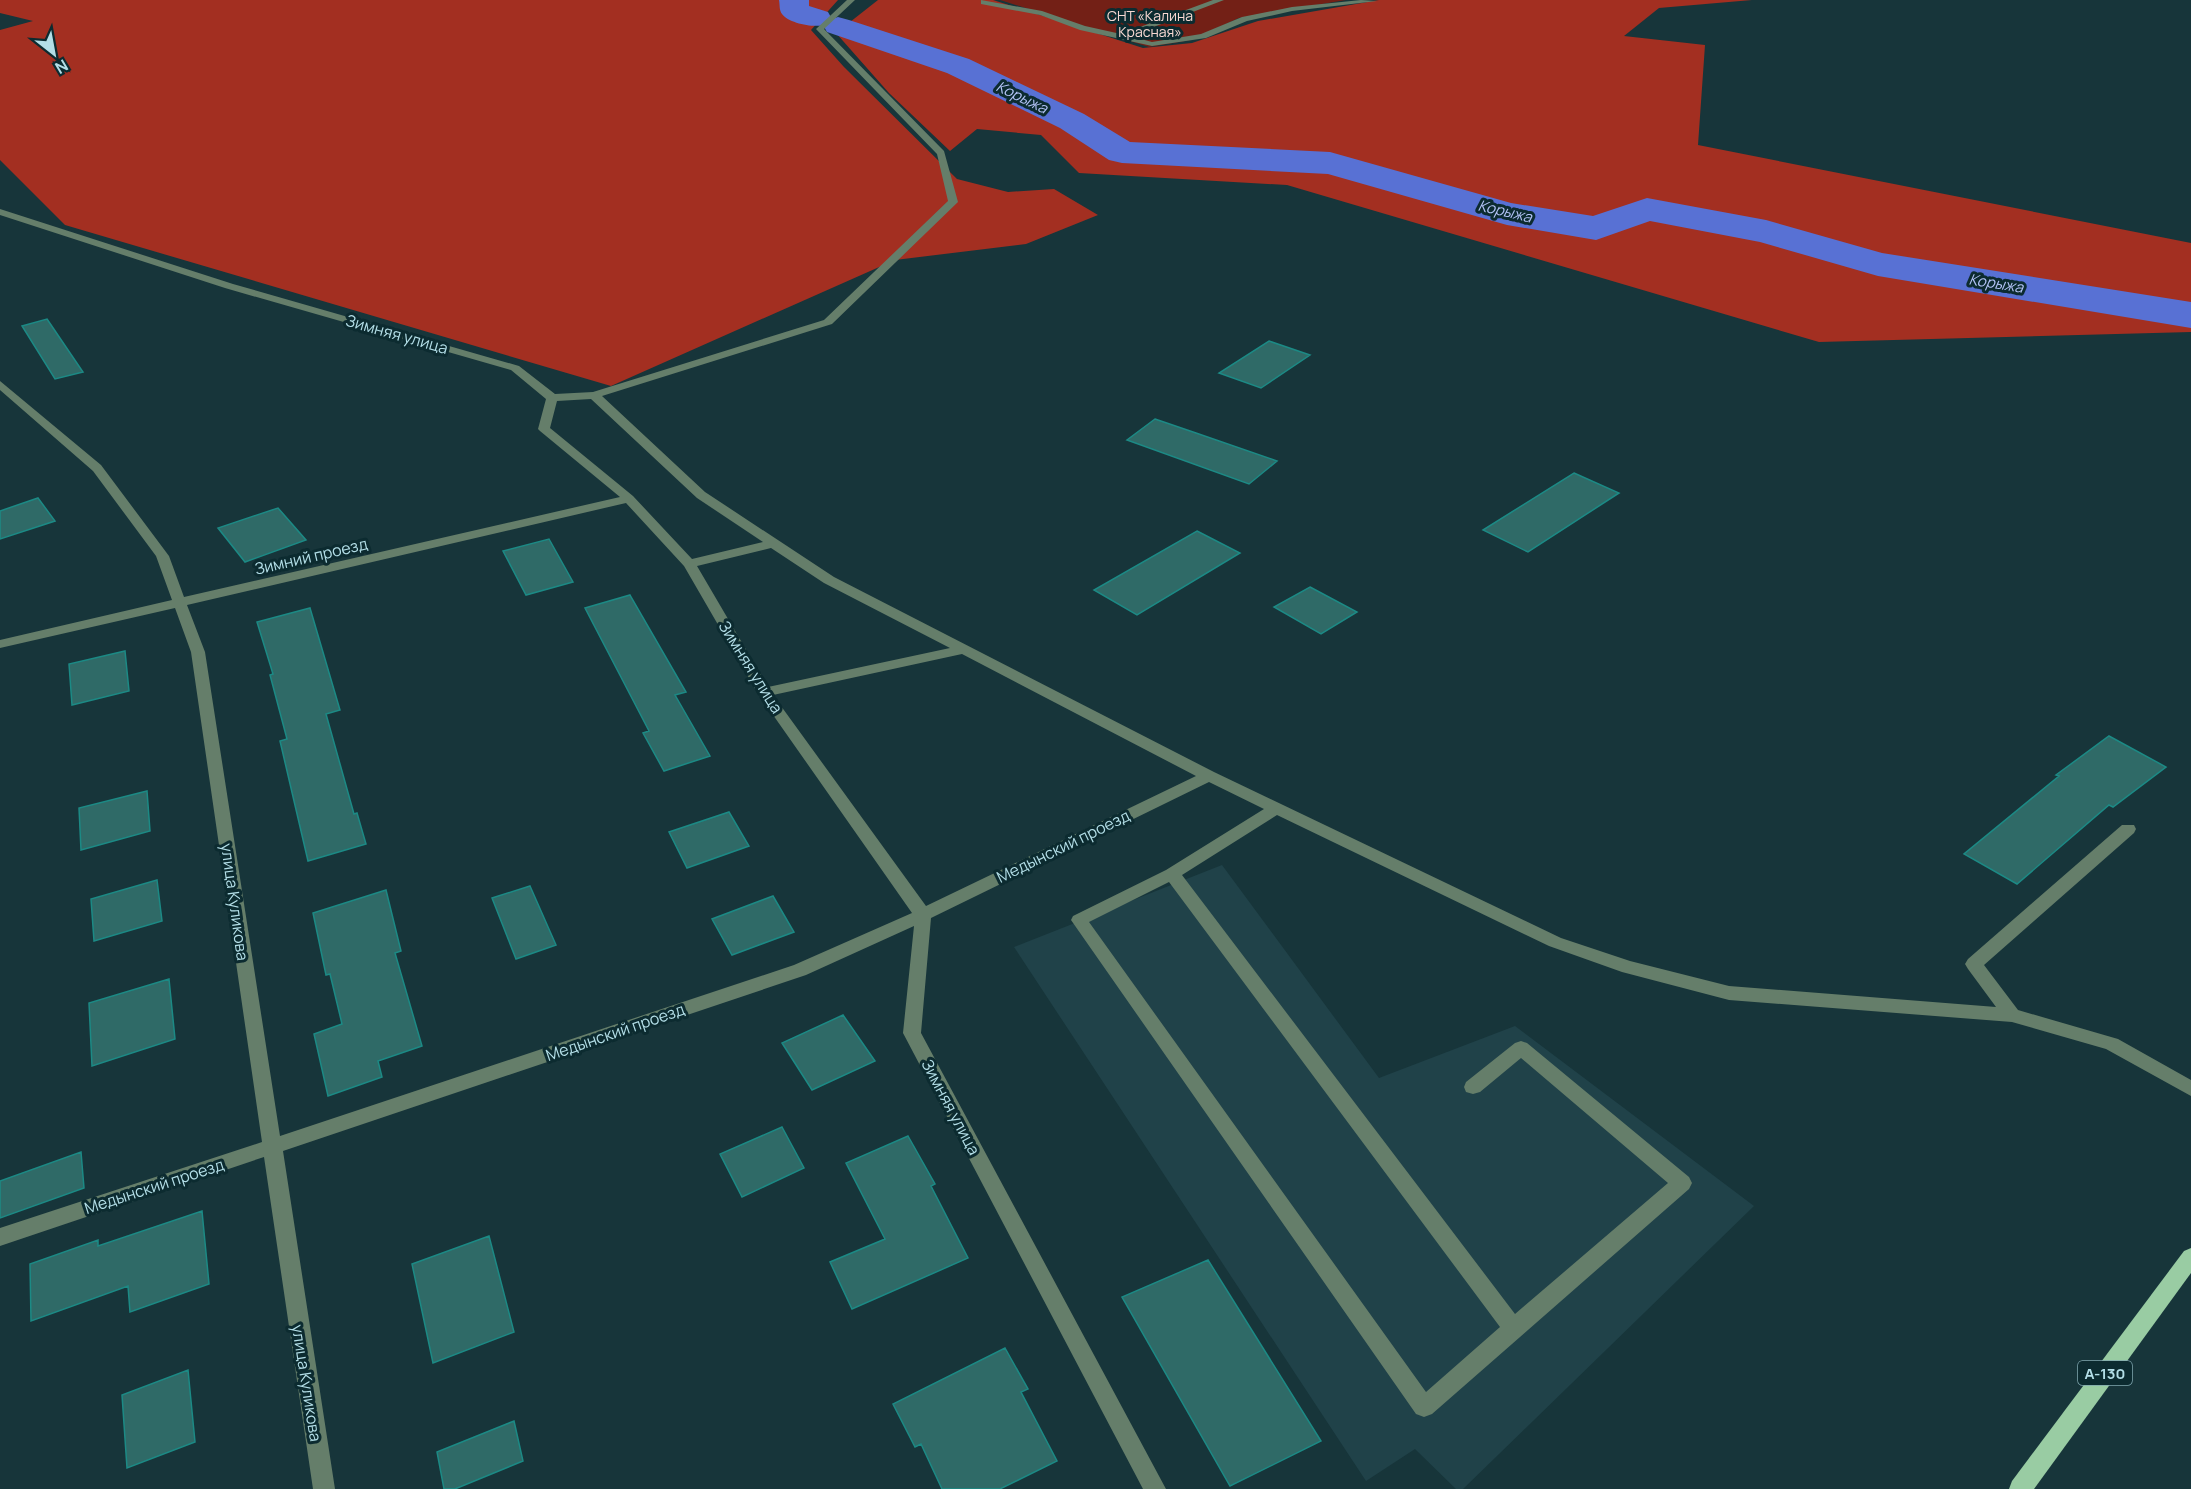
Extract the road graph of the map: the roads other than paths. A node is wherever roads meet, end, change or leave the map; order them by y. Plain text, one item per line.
1 (850, 0) edge
2 (1004, 0) edge
3 (1220, 0) edge
4 (982, 1) edge
5 (1373, 1) edge
6 (1122, 36) junction
7 (0, 212) edge
8 (0, 384) edge
9 (594, 395) junction
10 (552, 398) junction
11 (629, 499) junction
12 (774, 543) junction
13 (689, 564) junction
14 (181, 602) junction
15 (0, 644) edge
16 (961, 650) junction
17 (764, 692) junction
18 (1209, 776) junction
19 (1277, 808) junction
20 (2128, 829) dead end
21 (1172, 873) junction
22 (922, 915) junction
23 (2012, 1015) junction
24 (1473, 1087) dead end
25 (2191, 1089) edge
26 (271, 1148) junction
27 (0, 1237) edge
28 (2191, 1257) edge
29 (1514, 1329) junction
30 (324, 1489) edge
31 (1155, 1489) edge
32 (2020, 1489) edge

1 - 9 street
2 - 4 street
3 - 6 street
4 - 6 street
5 - 6 street
7 - 10 street, Зимняя улица
8 - 14 street, улица Куликова
9 - 10 street
9 - 12 street
10 - 11 street, Зимняя улица
11 - 13 street, Зимняя улица
11 - 14 street, Зимний проезд
12 - 13 street
12 - 16 street
13 - 17 street, Зимняя улица
14 - 15 street, Зимний проезд
14 - 26 street, улица Куликова
16 - 17 street
16 - 18 street
17 - 22 street, Зимняя улица
18 - 19 street
18 - 22 street, Медынский проезд
19 - 21 street
19 - 23 street
20 - 23 street
21 - 29 street
21 - 29 street
22 - 26 street, Медынский проезд
22 - 31 street, Зимняя улица
23 - 25 street
24 - 29 street
26 - 27 street, Медынский проезд
26 - 30 street, улица Куликова
28 - 32 main road, А-130

